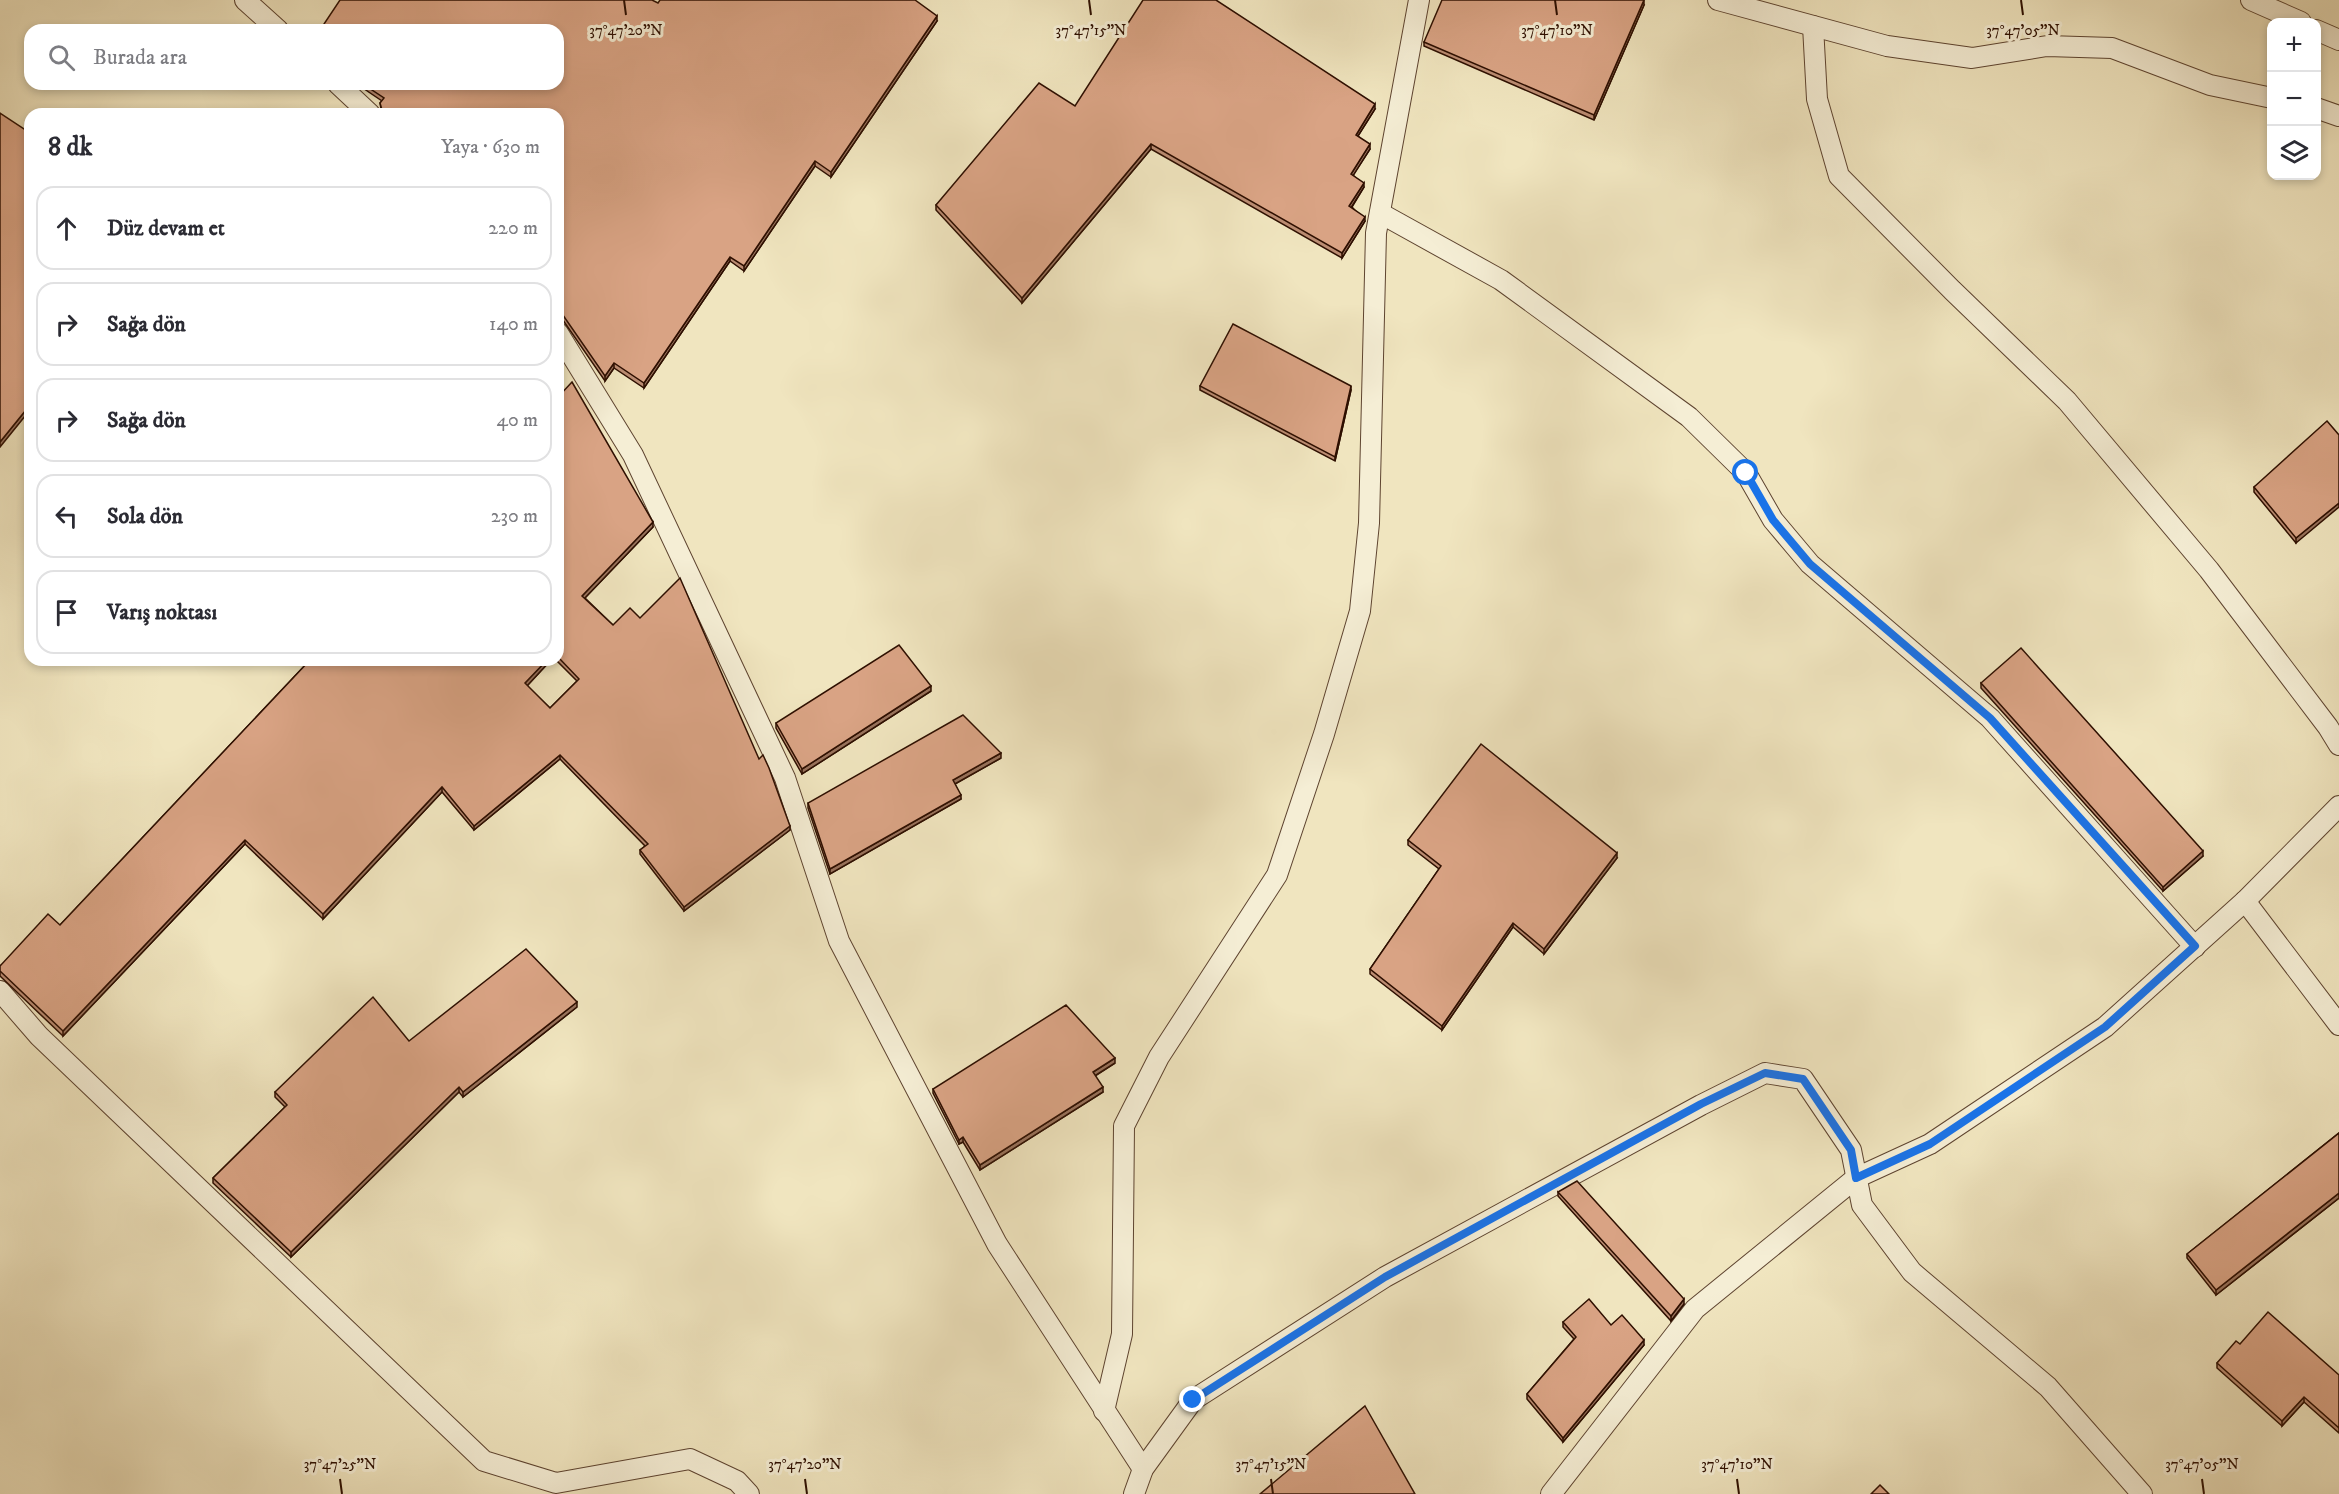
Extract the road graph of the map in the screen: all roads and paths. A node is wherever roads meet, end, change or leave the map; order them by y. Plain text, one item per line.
1 (245, 0) edge
2 (1419, 0) edge
3 (1718, 0) edge
4 (2252, 0) edge
5 (2292, 18) edge
6 (271, 24) edge
7 (1813, 26) junction
8 (2321, 32) edge
9 (2339, 40) edge
10 (344, 90) edge
11 (2267, 97) edge
12 (364, 108) edge
13 (2321, 110) edge
14 (2339, 116) edge
15 (1380, 213) junction
16 (564, 343) edge
17 (2339, 745) edge
18 (2339, 806) edge
19 (2246, 901) junction
20 (2195, 946) junction
21 (0, 991) edge
22 (2339, 1025) edge
23 (1856, 1178) junction
24 (1104, 1411) junction
25 (1143, 1469) junction
26 (749, 1494) edge
27 (1134, 1494) edge
28 (1551, 1494) edge
29 (2142, 1494) edge

1 - 6 street
2 - 15 street
3 - 7 street
4 - 5 street
7 - 11 street
7 - 17 street
8 - 9 street
10 - 12 street
13 - 14 street
15 - 20 street
15 - 24 street
16 - 24 street
18 - 19 street
19 - 20 street
19 - 22 street
20 - 23 street
21 - 26 street
23 - 25 street
23 - 28 street
23 - 29 street
24 - 25 street
25 - 27 street

